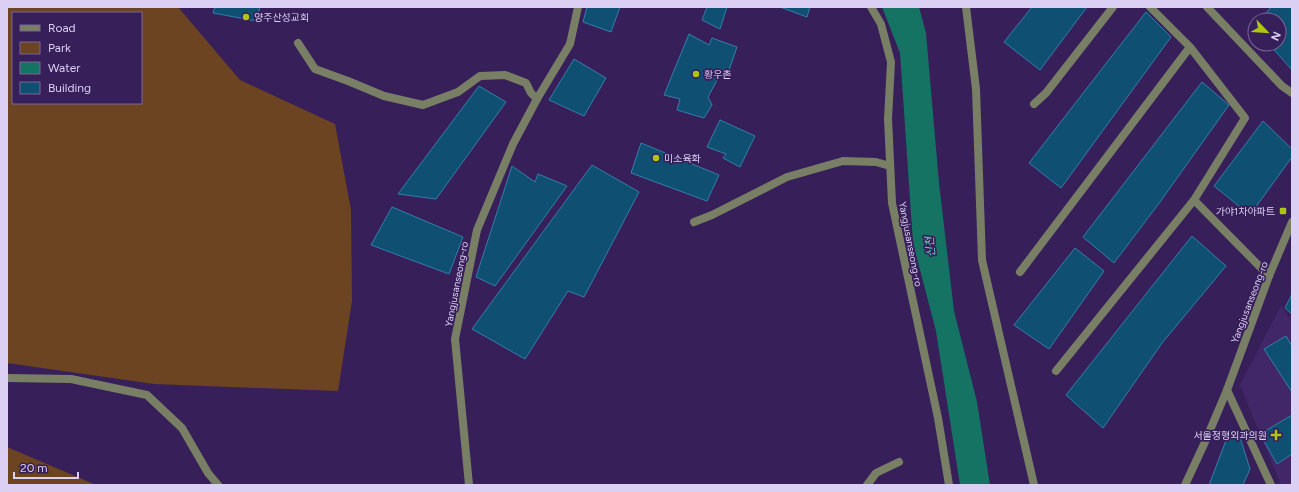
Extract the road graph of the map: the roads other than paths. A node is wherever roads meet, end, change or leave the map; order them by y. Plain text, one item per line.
1 (578, 7) edge
2 (871, 7) edge
3 (966, 7) edge
4 (1113, 7) edge
5 (1150, 7) edge
6 (1207, 7) edge
7 (298, 43) dead end
8 (1190, 47) junction
9 (1292, 93) edge
10 (537, 99) junction
11 (1034, 104) dead end
12 (890, 166) junction
13 (1194, 200) junction
14 (694, 222) dead end
15 (1292, 222) edge
16 (1020, 272) dead end
17 (1269, 276) junction
18 (1056, 371) dead end
19 (7, 378) edge
20 (1227, 390) junction
21 (899, 462) dead end
22 (218, 485) edge
23 (469, 485) edge
24 (867, 485) edge
25 (949, 485) edge
26 (1034, 485) edge
27 (1185, 485) edge
28 (1271, 485) edge

1 - 10 street, Yangjusanseong-ro
2 - 12 street, Yangjusanseong-ro
3 - 26 street
4 - 11 street
5 - 8 street
6 - 9 street
7 - 10 street
8 - 13 street
8 - 16 street
10 - 23 street, Yangjusanseong-ro
12 - 14 street
12 - 25 street, Yangjusanseong-ro
13 - 17 street
13 - 18 street
15 - 17 street, Yangjusanseong-ro
17 - 20 street, Yangjusanseong-ro
19 - 22 street
20 - 27 street, Yangjusanseong-ro
20 - 28 street
21 - 24 street

